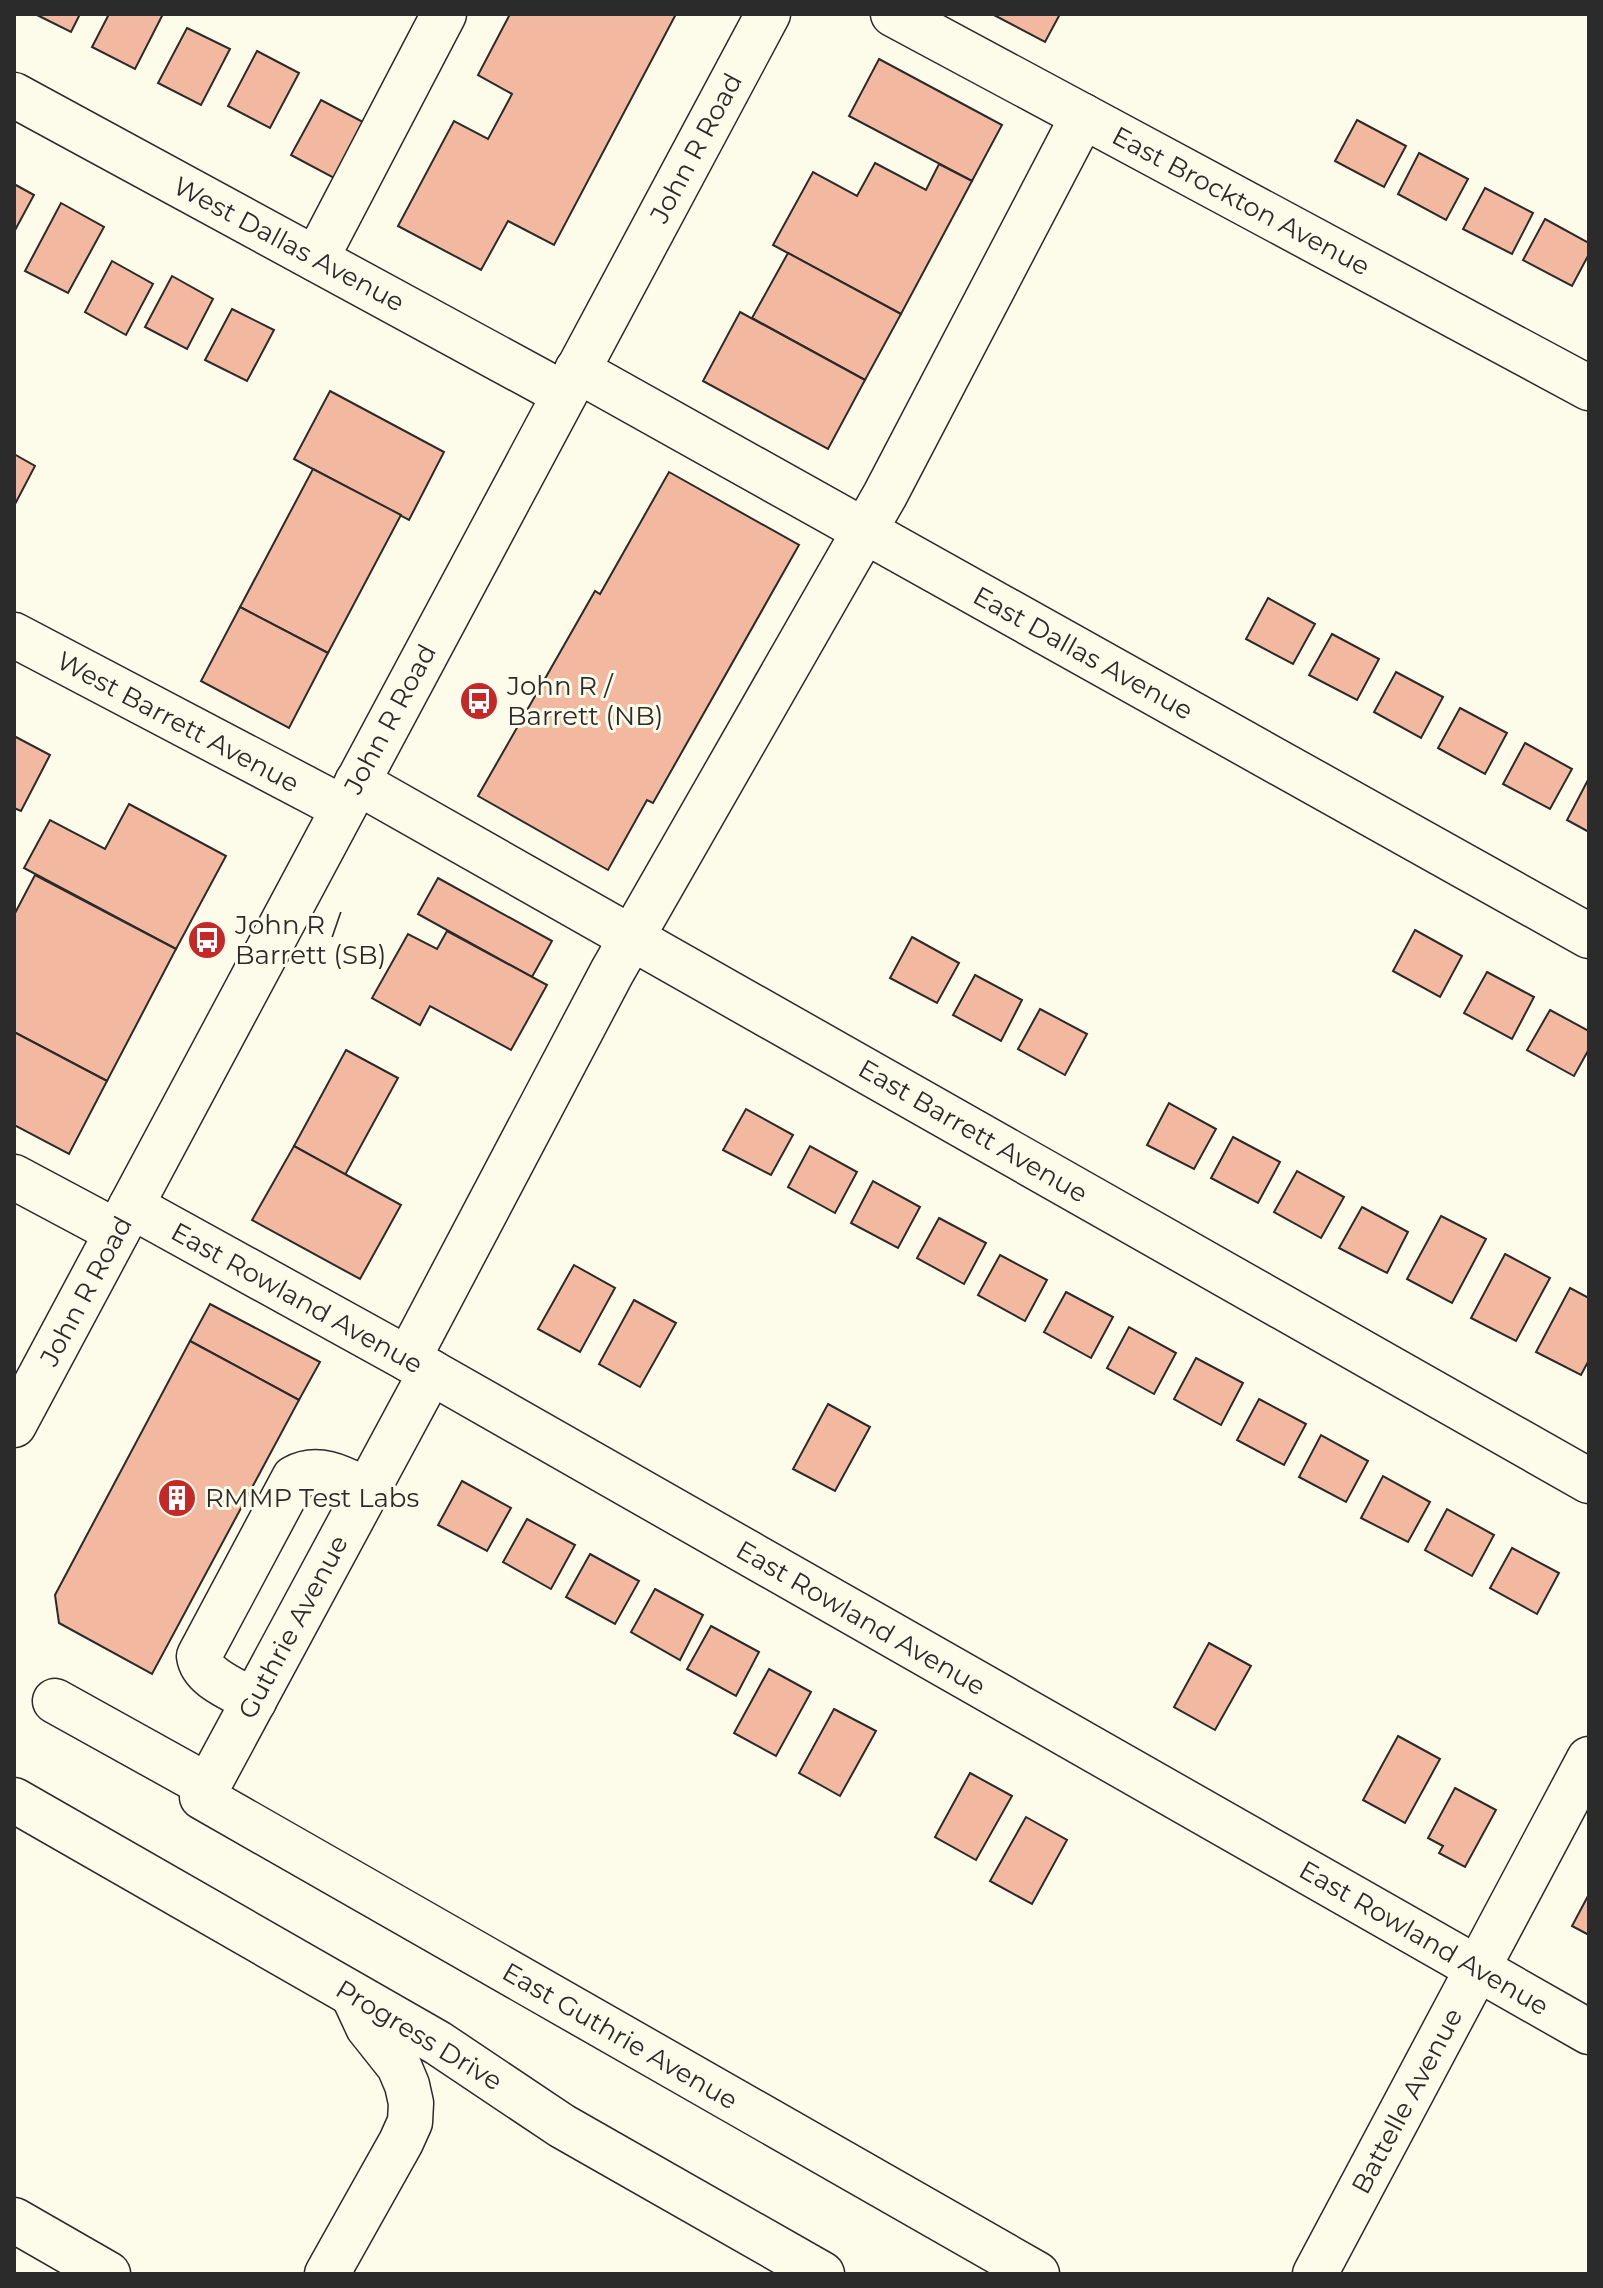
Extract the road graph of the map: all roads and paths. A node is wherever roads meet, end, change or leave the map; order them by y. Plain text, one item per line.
1 (444, 14) edge
2 (768, 14) edge
3 (893, 14) edge
4 (14, 95) edge
5 (1083, 116) junction
6 (316, 259) junction
7 (570, 382) junction
8 (1589, 388) edge
9 (865, 531) junction
10 (14, 635) edge
11 (350, 795) junction
12 (632, 936) junction
13 (1589, 936) edge
14 (14, 1177) edge
15 (124, 1219) junction
16 (420, 1365) junction
17 (14, 1425) edge
18 (1589, 1481) edge
19 (366, 1490) junction
20 (55, 1701) dead end
21 (254, 1701) junction
22 (1589, 1759) edge
23 (205, 1792) junction
24 (14, 1800) edge
25 (1477, 1968) junction
26 (352, 1993) junction
27 (1589, 2032) edge
28 (14, 2220) edge
29 (108, 2274) edge
30 (327, 2274) edge
31 (822, 2274) edge
32 (1037, 2274) edge
33 (1315, 2274) edge

1 - 6 main road
2 - 7 main road, John R Road
3 - 5 main road, East Brockton Avenue
4 - 6 main road, West Dallas Avenue
5 - 8 main road, East Brockton Avenue
5 - 9 main road, Guthrie Avenue
6 - 7 main road, West Dallas Avenue
7 - 9 main road, East Dallas Avenue
7 - 11 main road, John R Road
9 - 12 main road, Guthrie Avenue
9 - 13 main road, East Dallas Avenue
10 - 11 main road, West Barrett Avenue
11 - 12 main road, East Barrett Avenue
11 - 15 main road, John R Road
12 - 16 main road, Guthrie Avenue
12 - 18 main road, East Barrett Avenue
14 - 15 main road, East Rowland Avenue
15 - 16 main road, East Rowland Avenue
15 - 17 main road, John R Road
16 - 19 main road, Guthrie Avenue
16 - 25 main road, East Rowland Avenue
19 - 21 main road, Guthrie Avenue
19 - 21 main road
20 - 23 main road, East Guthrie Avenue
21 - 23 main road, Guthrie Avenue
22 - 25 main road, Battelle Avenue
23 - 32 main road, East Guthrie Avenue
24 - 26 main road, Progress Drive
25 - 27 main road, East Rowland Avenue
25 - 33 main road, Battelle Avenue
26 - 30 main road
26 - 31 main road, Progress Drive
28 - 29 main road

